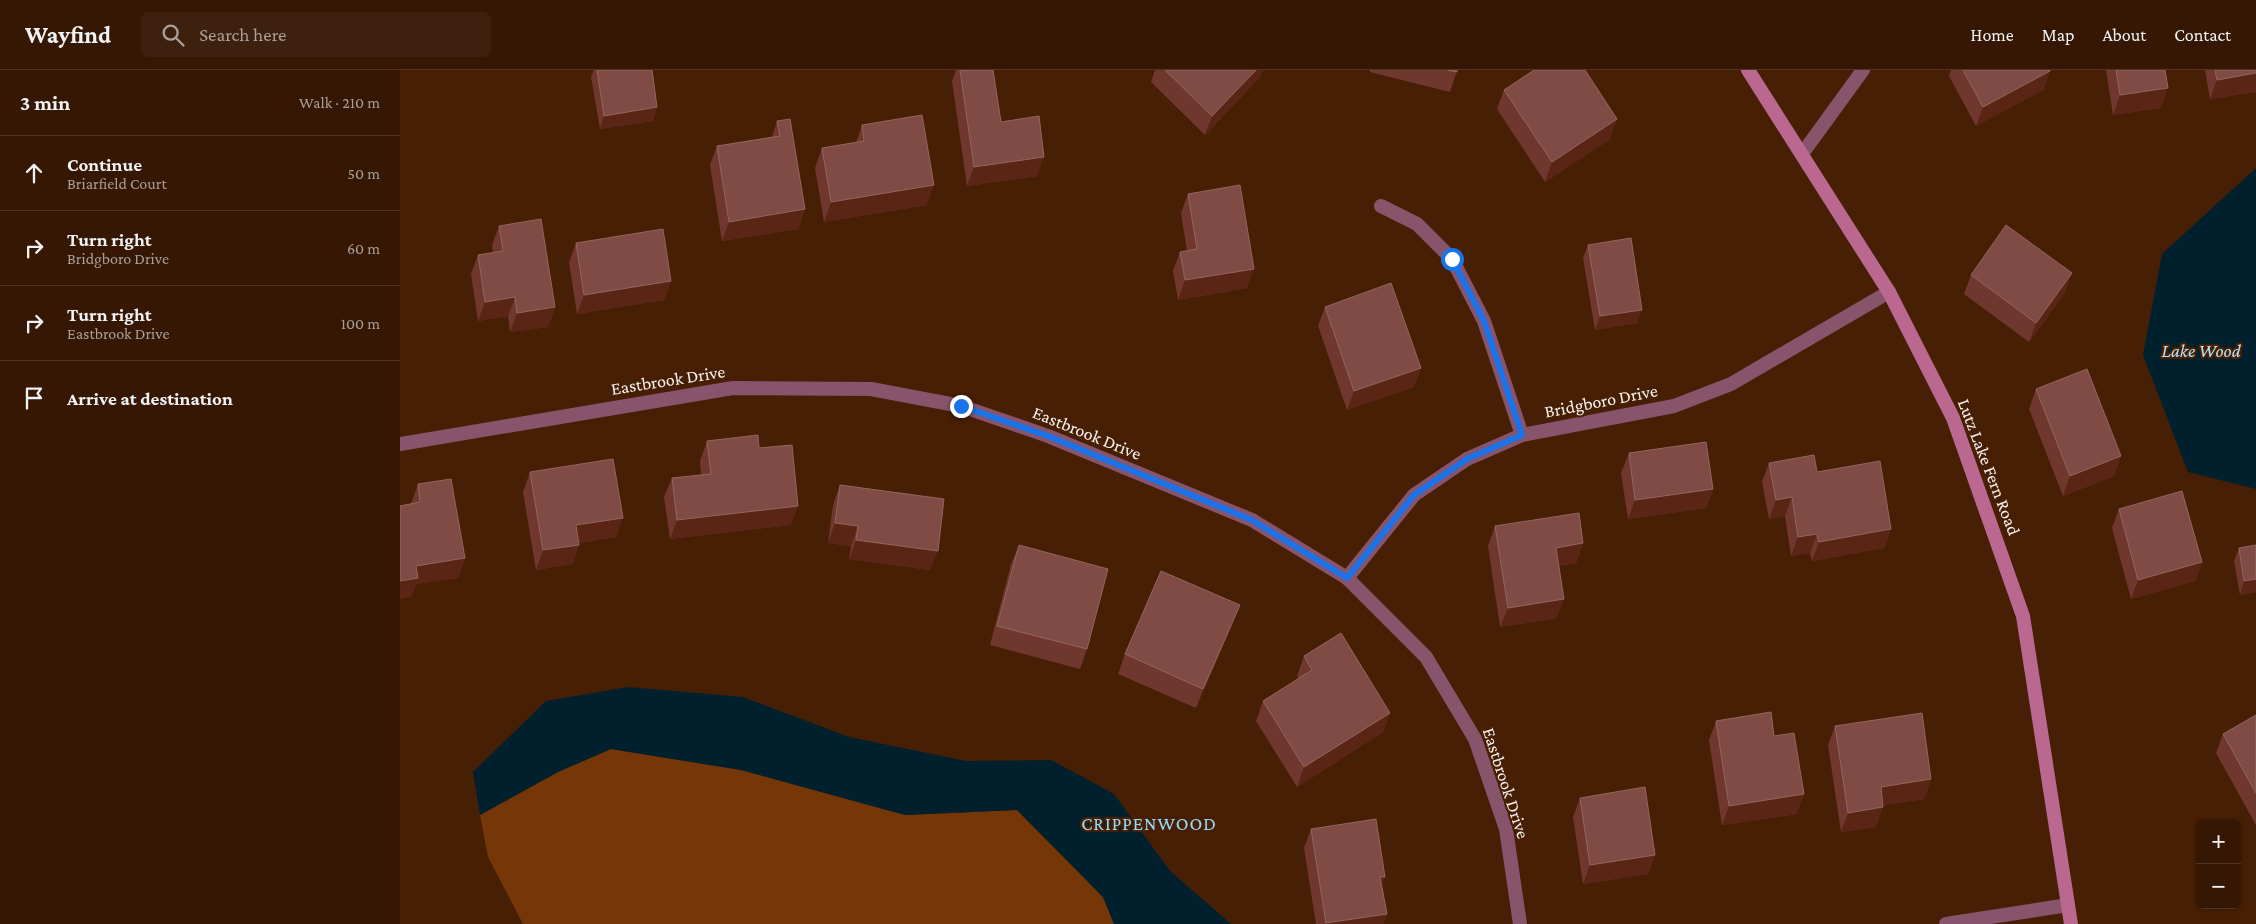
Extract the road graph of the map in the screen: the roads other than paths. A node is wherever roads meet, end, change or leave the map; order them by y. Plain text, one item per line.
1 (1748, 70) edge
2 (1863, 70) edge
3 (1802, 154) junction
4 (1381, 206) dead end
5 (1889, 292) junction
6 (1522, 435) junction
7 (400, 444) edge
8 (1347, 578) junction
9 (2068, 905) junction
10 (1520, 924) edge
11 (1946, 924) edge
12 (2071, 924) edge

1 - 3 main road, Lutz Lake Fern Road
2 - 3 street
3 - 5 main road, Lutz Lake Fern Road
4 - 6 street
5 - 6 street, Bridgboro Drive
5 - 9 main road, Lutz Lake Fern Road
6 - 8 street, Bridgboro Drive
7 - 8 street, Eastbrook Drive
8 - 10 street, Eastbrook Drive
9 - 11 street
9 - 12 main road, Lutz Lake Fern Road

